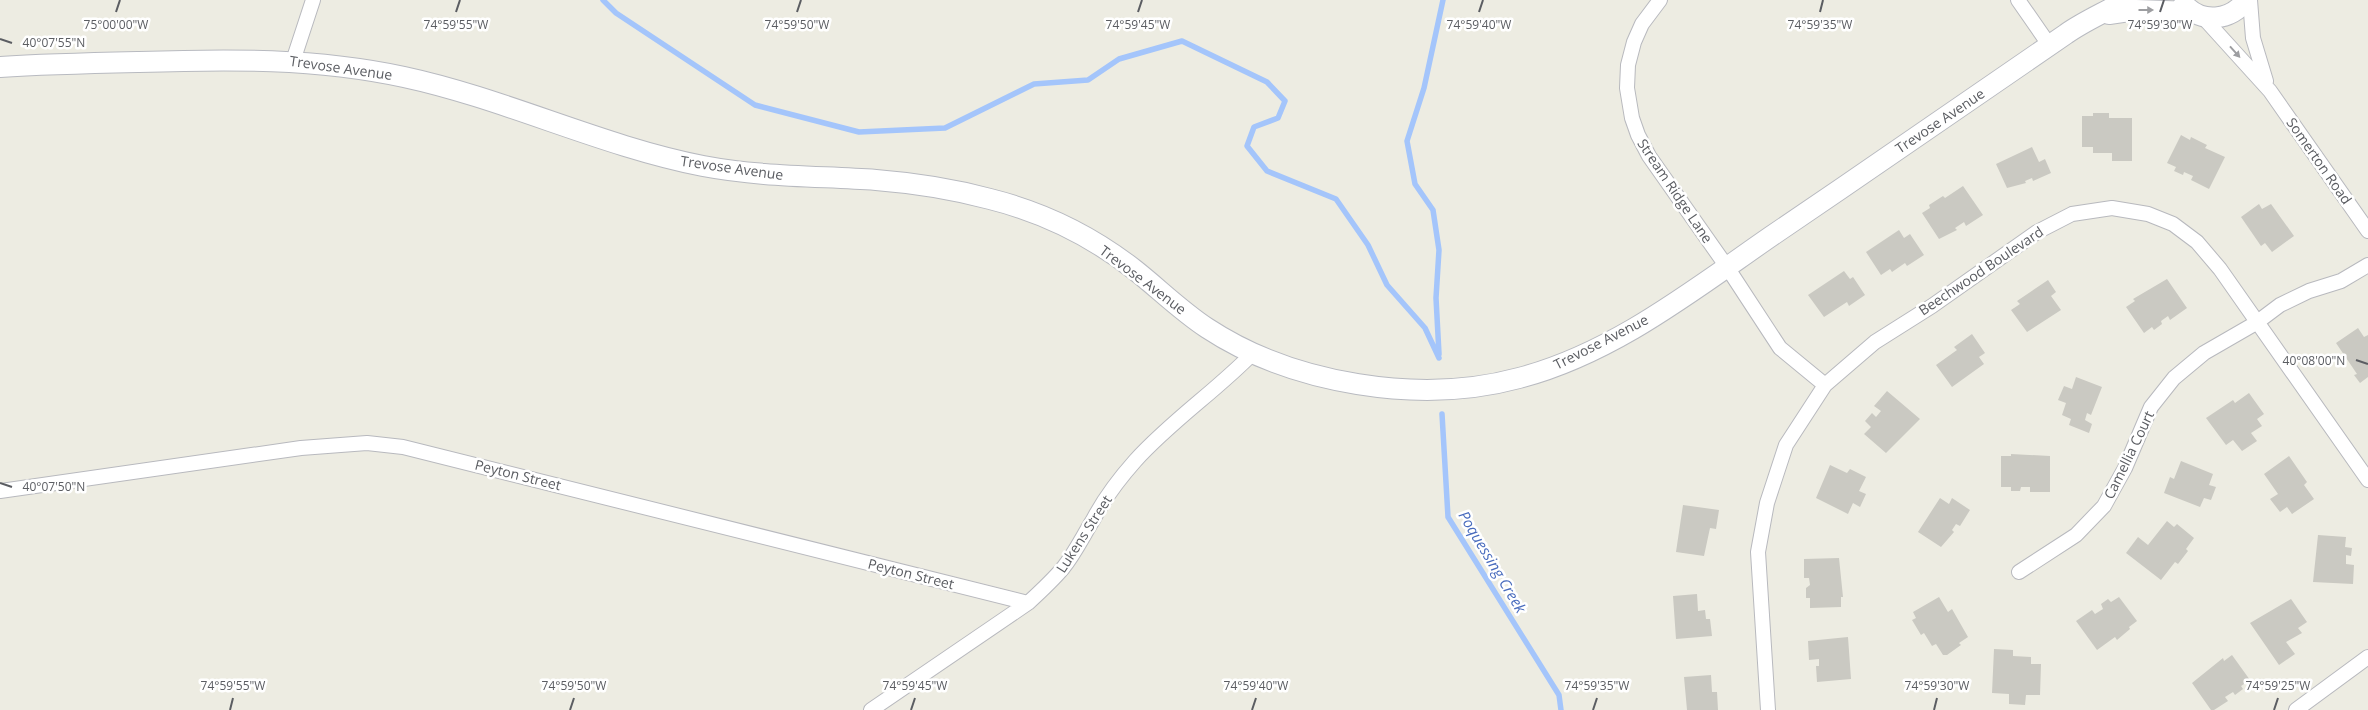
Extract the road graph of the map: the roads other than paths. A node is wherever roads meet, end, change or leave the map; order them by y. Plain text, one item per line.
1 (314, 0) edge
2 (1660, 0) edge
3 (2018, 0) edge
4 (2126, 0) edge
5 (2246, 0) edge
6 (2250, 0) edge
7 (2192, 9) edge
8 (2100, 16) junction
9 (2050, 46) junction
10 (292, 61) junction
11 (0, 67) edge
12 (2270, 91) junction
13 (2368, 231) edge
14 (2368, 265) edge
15 (1727, 267) junction
16 (2256, 323) junction
17 (1253, 353) junction
18 (1824, 385) junction
19 (2368, 480) edge
20 (0, 491) edge
21 (2019, 572) dead end
22 (1028, 603) junction
23 (2368, 657) edge
24 (871, 710) edge
25 (1768, 710) edge
26 (2296, 710) edge

1 - 10 street
2 - 15 street, Stream Ridge Lane
3 - 9 street
4 - 8 street, Trevose Avenue
5 - 7 street, Trevose Avenue
6 - 12 street, Somerton Road
8 -> 7 street, Trevose Avenue
7 -> 12 street, Somerton Road
8 - 9 street, Trevose Avenue
9 - 15 street, Trevose Avenue
10 - 11 street, Trevose Avenue
10 - 17 street, Trevose Avenue
12 - 13 street, Somerton Road
14 - 16 street, Camellia Court
15 - 17 street, Trevose Avenue
15 - 18 street, Stream Ridge Lane
16 - 18 street, Beechwood Boulevard
16 - 19 street, Beechwood Boulevard
16 - 21 street, Camellia Court
17 - 22 street, Lukens Street
18 - 25 street, Beechwood Boulevard
20 - 22 street, Peyton Street
22 - 24 street, Lukens Street
23 - 26 street

